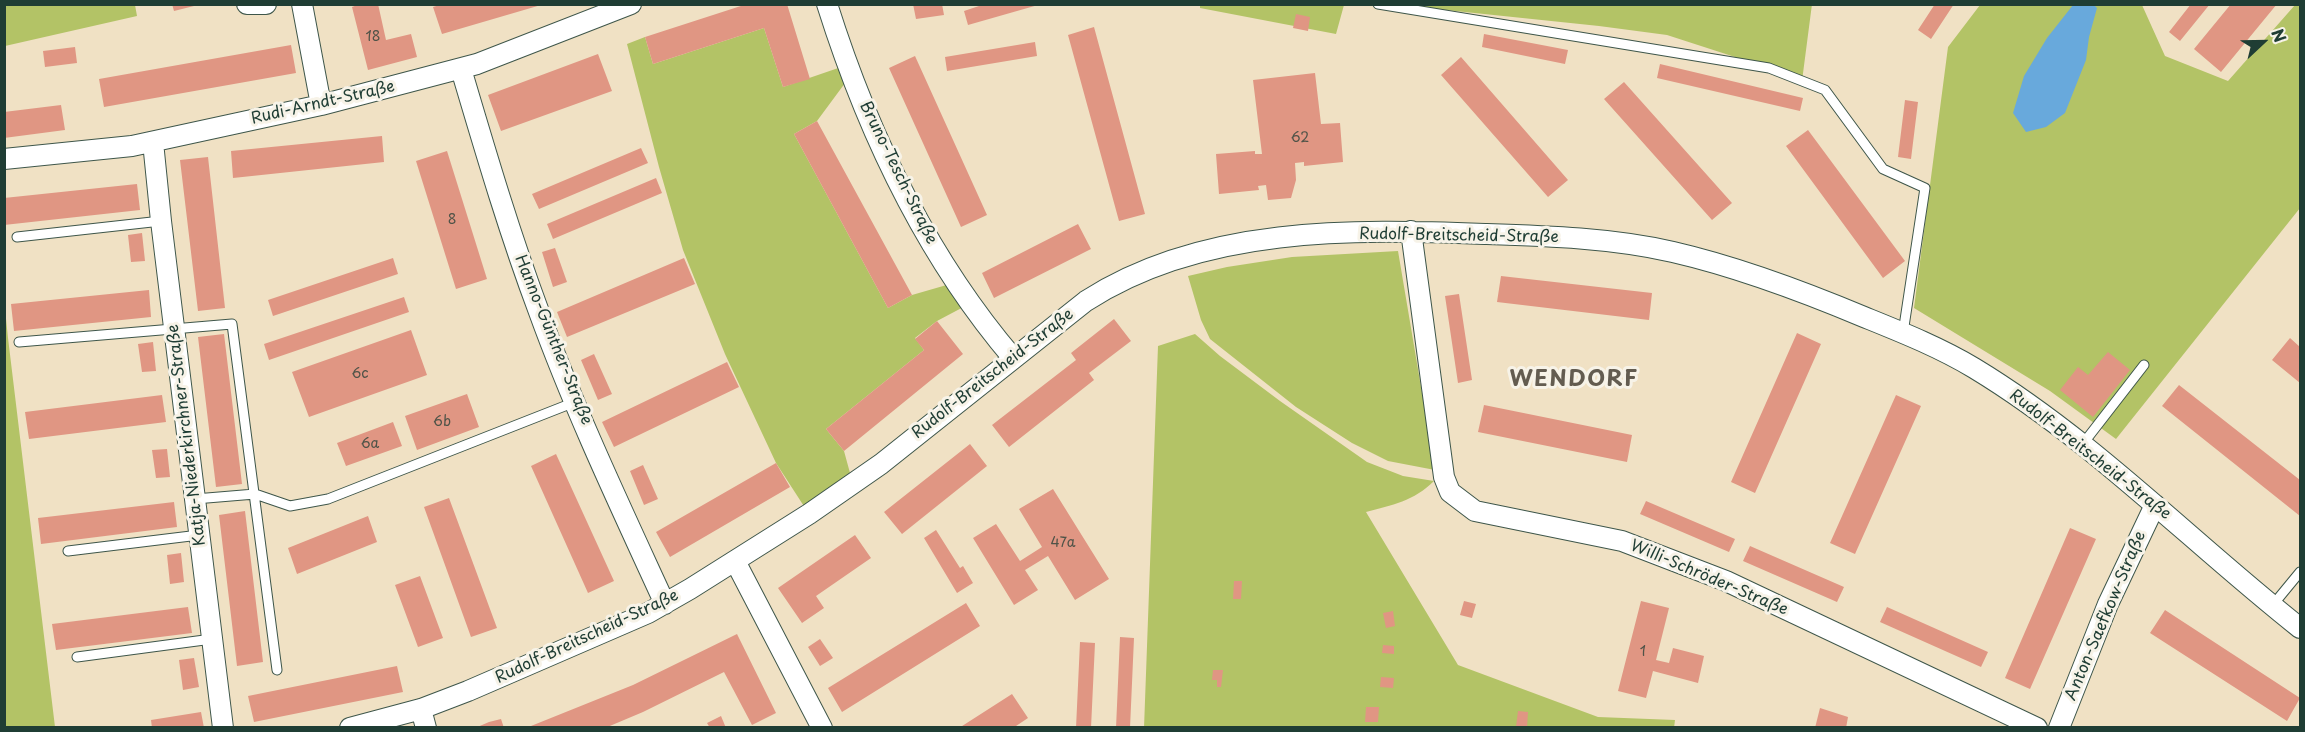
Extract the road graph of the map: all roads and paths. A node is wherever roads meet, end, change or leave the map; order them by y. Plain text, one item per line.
1 (247, 4) edge
2 (266, 4) edge
3 (302, 4) edge
4 (631, 4) edge
5 (827, 4) edge
6 (1377, 4) edge
7 (460, 69) junction
8 (321, 105) junction
9 (153, 142) junction
10 (4, 159) edge
11 (161, 221) junction
12 (1411, 231) junction
13 (17, 237) dead end
14 (174, 328) junction
15 (1903, 333) junction
16 (19, 342) dead end
17 (1013, 358) junction
18 (2144, 365) dead end
19 (575, 402) junction
20 (2082, 446) junction
21 (255, 494) junction
22 (195, 499) junction
23 (2155, 505) junction
24 (199, 535) junction
25 (68, 551) dead end
26 (735, 561) junction
27 (2301, 572) edge
28 (665, 604) junction
29 (2272, 606) junction
30 (2301, 628) edge
31 (212, 639) junction
32 (77, 657) dead end
33 (277, 670) dead end
34 (424, 718) edge
35 (223, 728) edge
36 (350, 728) edge
37 (822, 728) edge
38 (2037, 728) edge
39 (2059, 728) edge

1 - 2 street
3 - 8 street
4 - 7 street, Rudi-Arndt-Straße
5 - 17 street, Bruno-Tesch-Straße
6 - 15 lane
7 - 8 street, Rudi-Arndt-Straße
7 - 19 street, Hanno-Günther-Straße
8 - 9 street, Rudi-Arndt-Straße
9 - 10 street, Rudi-Arndt-Straße
9 - 11 street, Katja-Niederkirchner-Straße
11 - 13 lane
11 - 14 street, Katja-Niederkirchner-Straße
12 - 15 street, Rudolf-Breitscheid-Straße
12 - 17 street, Rudolf-Breitscheid-Straße
12 - 38 street, Willi-Schröder-Straße
14 - 16 lane
14 - 21 lane
14 - 22 street, Katja-Niederkirchner-Straße
15 - 20 street, Rudolf-Breitscheid-Straße
17 - 26 street, Rudolf-Breitscheid-Straße
18 - 20 lane
19 - 21 lane
19 - 28 street, Hanno-Günther-Straße
20 - 23 street, Rudolf-Breitscheid-Straße
21 - 22 lane
21 - 33 lane
22 - 24 street, Katja-Niederkirchner-Straße
23 - 29 street, Rudolf-Breitscheid-Straße
23 - 39 street, Anton-Saefkow-Straße
24 - 25 lane
24 - 31 street, Katja-Niederkirchner-Straße
26 - 28 street, Rudolf-Breitscheid-Straße
26 - 37 street
27 - 29 lane
28 - 34 street, Rudolf-Breitscheid-Straße
29 - 30 street, Rudolf-Breitscheid-Straße
31 - 32 lane
31 - 35 street, Katja-Niederkirchner-Straße
34 - 36 street, Rudolf-Breitscheid-Straße

